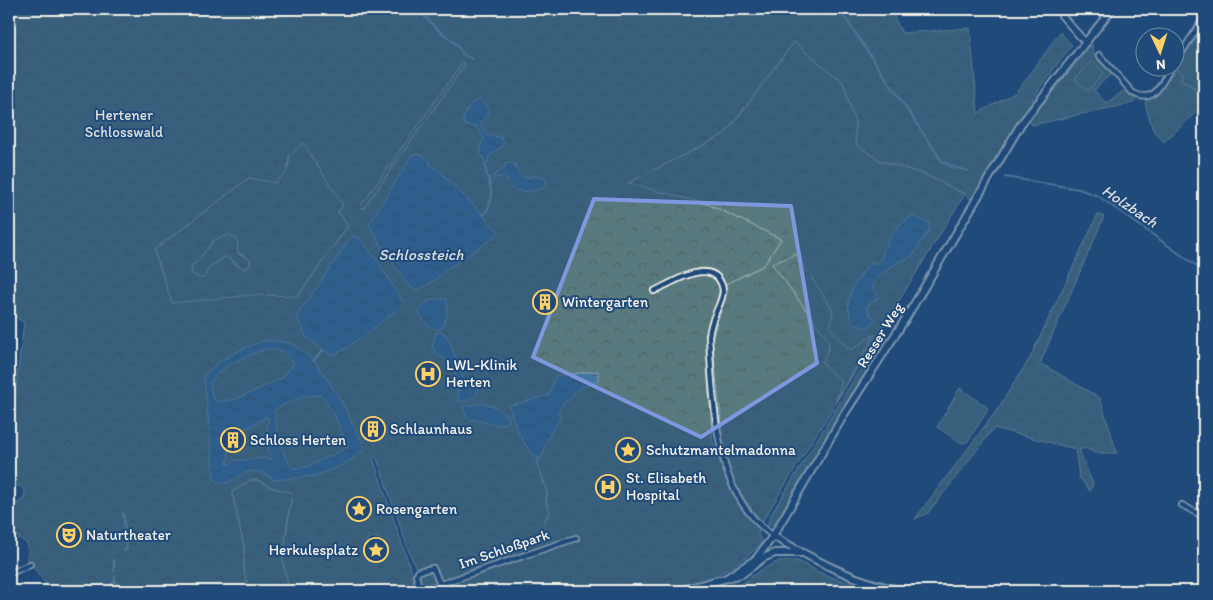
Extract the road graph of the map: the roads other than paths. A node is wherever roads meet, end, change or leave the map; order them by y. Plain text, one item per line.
1 (1058, 9) edge
2 (1112, 9) edge
3 (1204, 18) edge
4 (1085, 42) junction
5 (1186, 45) edge
6 (1099, 55) dead end
7 (1164, 78) edge
8 (654, 291) dead end
9 (1182, 505) dead end
10 (1204, 517) edge
11 (773, 536) junction
12 (576, 538) dead end
13 (804, 553) junction
14 (30, 564) dead end
15 (9, 574) edge
16 (728, 577) junction
17 (440, 584) junction
18 (420, 591) edge
19 (678, 591) edge
20 (904, 591) edge

1 - 4 street
2 - 4 main road, Resser Weg
3 - 5 street
4 - 11 main road, Resser Weg
6 - 7 street
8 - 11 street
9 - 10 street
11 - 13 main road
11 - 16 main road, Resser Weg
12 - 17 street, Im Schloßpark
13 - 16 main road, Resser Weg
13 - 20 main road
14 - 15 street
16 - 19 main road, Resser Weg
17 - 18 street, Im Schloßpark
17 - 18 street, Im Schloßpark

